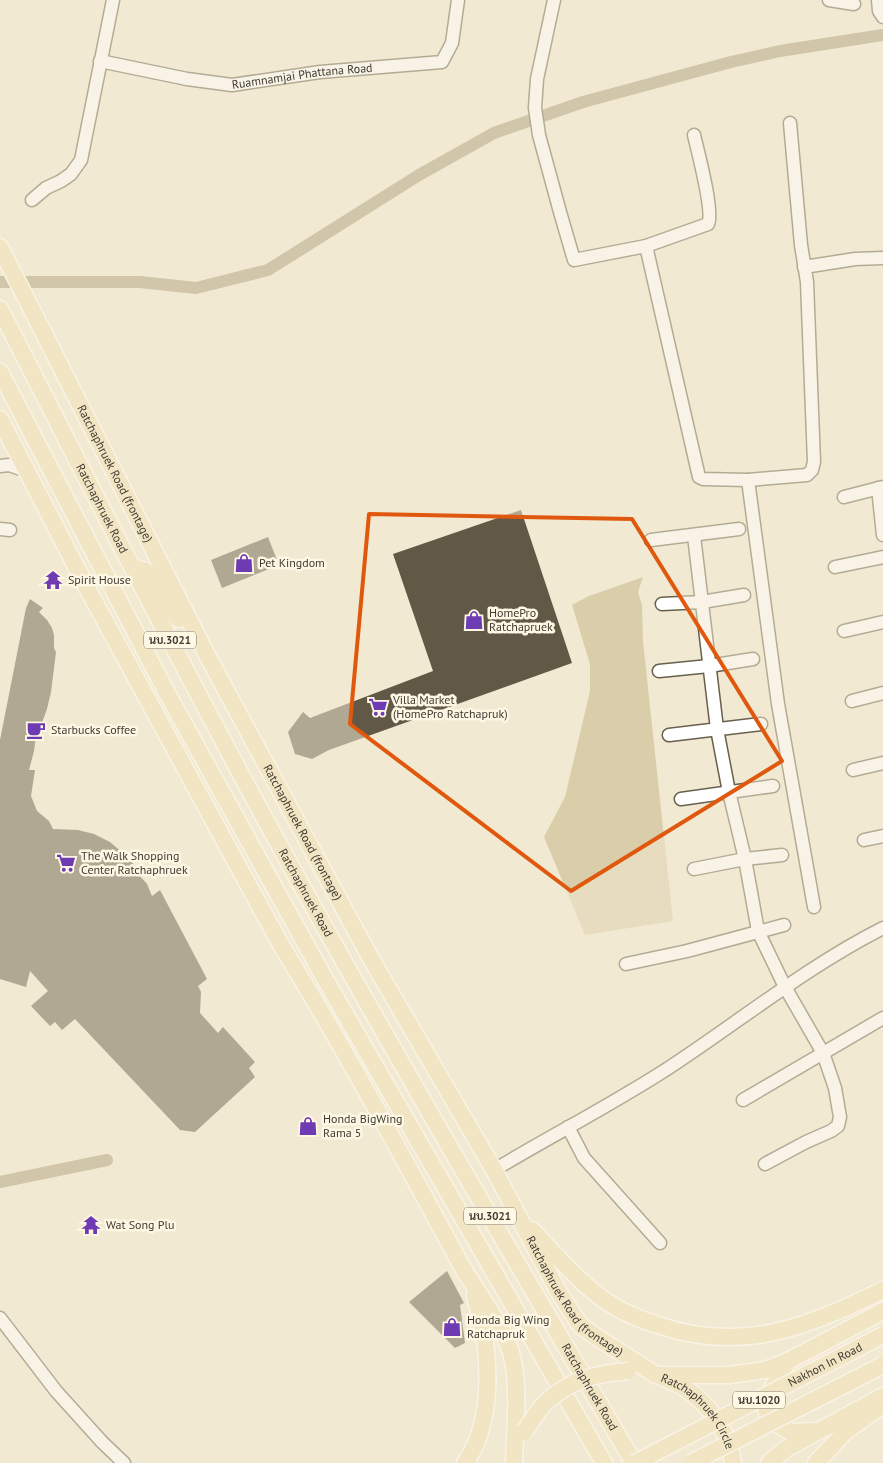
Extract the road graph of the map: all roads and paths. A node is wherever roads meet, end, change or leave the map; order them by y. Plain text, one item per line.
1 (114, 0) edge
2 (458, 0) edge
3 (554, 0) edge
4 (829, 0) edge
5 (878, 0) edge
6 (854, 4) dead end
7 (883, 16) edge
8 (100, 60) junction
9 (790, 123) dead end
10 (694, 135) dead end
11 (32, 200) dead end
12 (646, 246) junction
13 (3, 253) edge
14 (883, 258) edge
15 (804, 267) junction
16 (0, 309) edge
17 (0, 372) edge
18 (0, 419) edge
19 (0, 466) edge
20 (27, 471) junction
21 (748, 480) junction
22 (880, 487) edge
23 (844, 497) dead end
24 (739, 529) dead end
25 (883, 535) edge
26 (694, 536) junction
27 (651, 540) dead end
28 (883, 557) edge
29 (132, 567) junction
30 (835, 567) dead end
31 (744, 595) dead end
32 (702, 602) junction
33 (662, 604) dead end
34 (883, 622) edge
35 (844, 632) dead end
36 (208, 657) junction
37 (753, 658) dead end
38 (709, 666) junction
39 (659, 671) dead end
40 (167, 693) junction
41 (883, 693) edge
42 (852, 701) dead end
43 (761, 724) dead end
44 (717, 729) junction
45 (669, 735) dead end
46 (883, 763) edge
47 (853, 770) dead end
48 (192, 781) junction
49 (773, 786) dead end
50 (729, 792) junction
51 (681, 799) dead end
52 (883, 836) edge
53 (864, 840) dead end
54 (782, 855) dead end
55 (745, 859) junction
56 (694, 869) dead end
57 (814, 907) dead end
58 (784, 925) dead end
59 (883, 928) edge
60 (758, 931) junction
61 (626, 964) dead end
62 (785, 987) junction
63 (883, 1018) edge
64 (823, 1053) junction
65 (743, 1100) dead end
66 (568, 1127) junction
67 (765, 1164) dead end
68 (494, 1170) junction
69 (521, 1220) junction
70 (660, 1243) dead end
71 (472, 1284) junction
72 (883, 1290) edge
73 (883, 1311) edge
74 (0, 1318) edge
75 (883, 1335) edge
76 (788, 1361) junction
77 (883, 1366) edge
78 (656, 1375) junction
79 (883, 1396) edge
80 (883, 1405) edge
81 (818, 1432) junction
82 (124, 1463) edge
83 (465, 1463) edge
84 (514, 1463) edge
85 (604, 1463) edge
86 (634, 1463) edge
87 (691, 1463) edge
88 (733, 1463) edge
89 (769, 1463) edge
90 (816, 1463) edge

1 - 8 street
2 - 8 street, Ruamnamjai Phattana Road
3 - 12 street
4 - 6 street
5 - 7 street
8 - 11 street
9 - 15 street
10 - 12 street
12 - 21 street
13 - 36 main road, Ratchaphruek Road (frontage) / นบ.3021
14 - 15 street
15 - 21 street
16 - 29 main road, Ratchaphruek Road / นบ.3021
17 - 40 main road, Ratchaphruek Road / นบ.3021
18 - 20 main road
19 - 20 street
20 - 48 main road
21 - 57 street
22 - 23 street
22 - 25 street
24 - 26 street
26 - 27 street
26 - 32 street
28 - 30 street
29 - 36 main road
29 - 86 main road, Ratchaphruek Road / นบ.3021
31 - 32 street
32 - 33 street
32 - 38 street
34 - 35 street
36 - 68 main road, Ratchaphruek Road (frontage) / นบ.3021
37 - 38 street
38 - 39 street
38 - 44 street
40 - 48 main road
40 - 85 main road, Ratchaphruek Road / นบ.3021
41 - 42 street
43 - 44 street
44 - 45 street
44 - 50 street
46 - 47 street
48 - 71 main road
49 - 50 street
50 - 51 street
50 - 55 street
52 - 53 street
54 - 55 street
55 - 56 street
55 - 60 street
58 - 60 street
59 - 62 street
60 - 61 street
60 - 62 street
62 - 64 street
62 - 66 street
63 - 64 street
64 - 65 street
64 - 67 street
66 - 68 street
66 - 70 street
68 - 69 main road, Ratchaphruek Road (frontage) / นบ.3021
69 - 72 main road
69 - 78 main road, Ratchaphruek Road (frontage) / นบ.3021
71 - 83 main road
71 - 84 main road
73 - 76 main road, Nakhon In Road / นบ.1020
74 - 82 street
75 - 86 main road, Nakhon In Road / นบ.1020, bridge
76 - 78 main road, Nakhon In Road / นบ.1020
76 - 81 main road
77 - 87 main road, นบ.1020, bridge
78 - 84 main road, Ratchaphruek Circle, bridge
78 - 88 main road, Ratchaphruek Circle
79 - 81 main road
80 - 90 main road
81 - 89 main road

